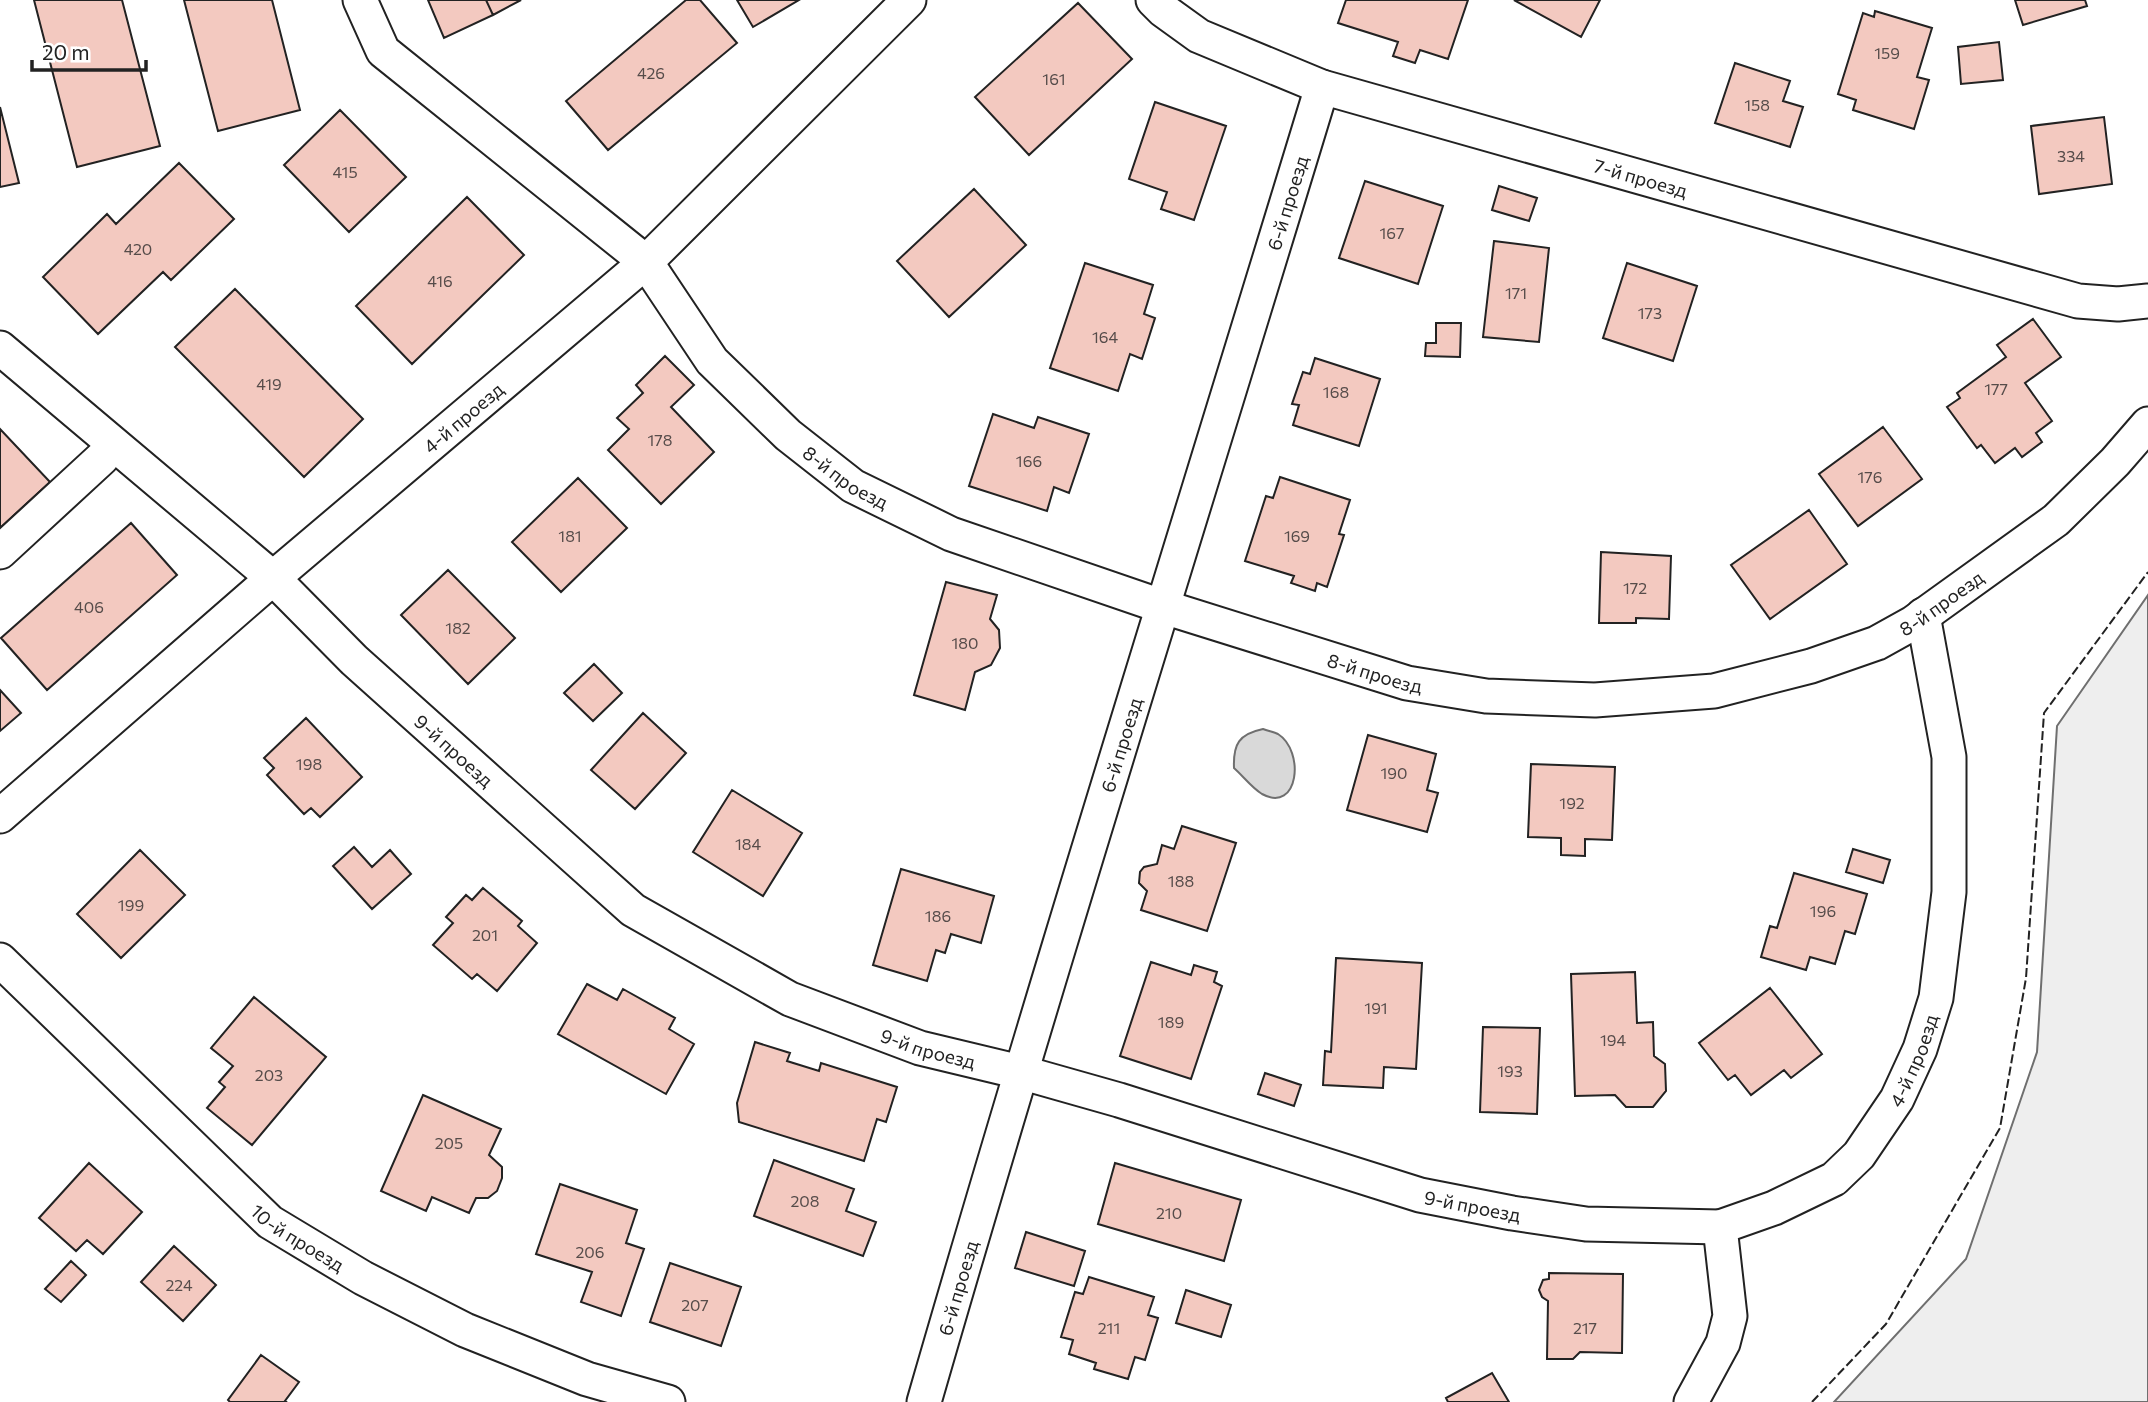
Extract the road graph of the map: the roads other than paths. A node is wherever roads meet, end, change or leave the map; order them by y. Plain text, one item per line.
1 (360, 0) edge
2 (909, 0) edge
3 (1153, 0) edge
4 (1322, 87) junction
5 (646, 262) junction
6 (2148, 301) edge
7 (0, 348) edge
8 (2148, 424) edge
9 (102, 458) dead end
10 (0, 552) edge
11 (273, 578) junction
12 (1164, 607) junction
13 (1923, 615) junction
14 (0, 816) edge
15 (0, 960) edge
16 (1020, 1072) junction
17 (1720, 1227) junction
18 (668, 1402) edge
19 (924, 1402) edge
20 (1691, 1402) edge

1 - 5 street, 8-й проезд
2 - 5 street, 4-й проезд
3 - 4 street, 7-й проезд
4 - 6 street, 7-й проезд
4 - 12 street, 6-й проезд
5 - 11 street, 4-й проезд
5 - 12 street, 8-й проезд
7 - 11 street, 9-й проезд
8 - 13 street, 8-й проезд
9 - 10 street
11 - 14 street, 4-й проезд
11 - 16 street, 9-й проезд
12 - 13 street, 8-й проезд
12 - 16 street, 6-й проезд
13 - 17 street, 4-й проезд
15 - 18 street, 10-й проезд
16 - 17 street, 9-й проезд
16 - 19 street, 6-й проезд
17 - 20 street

